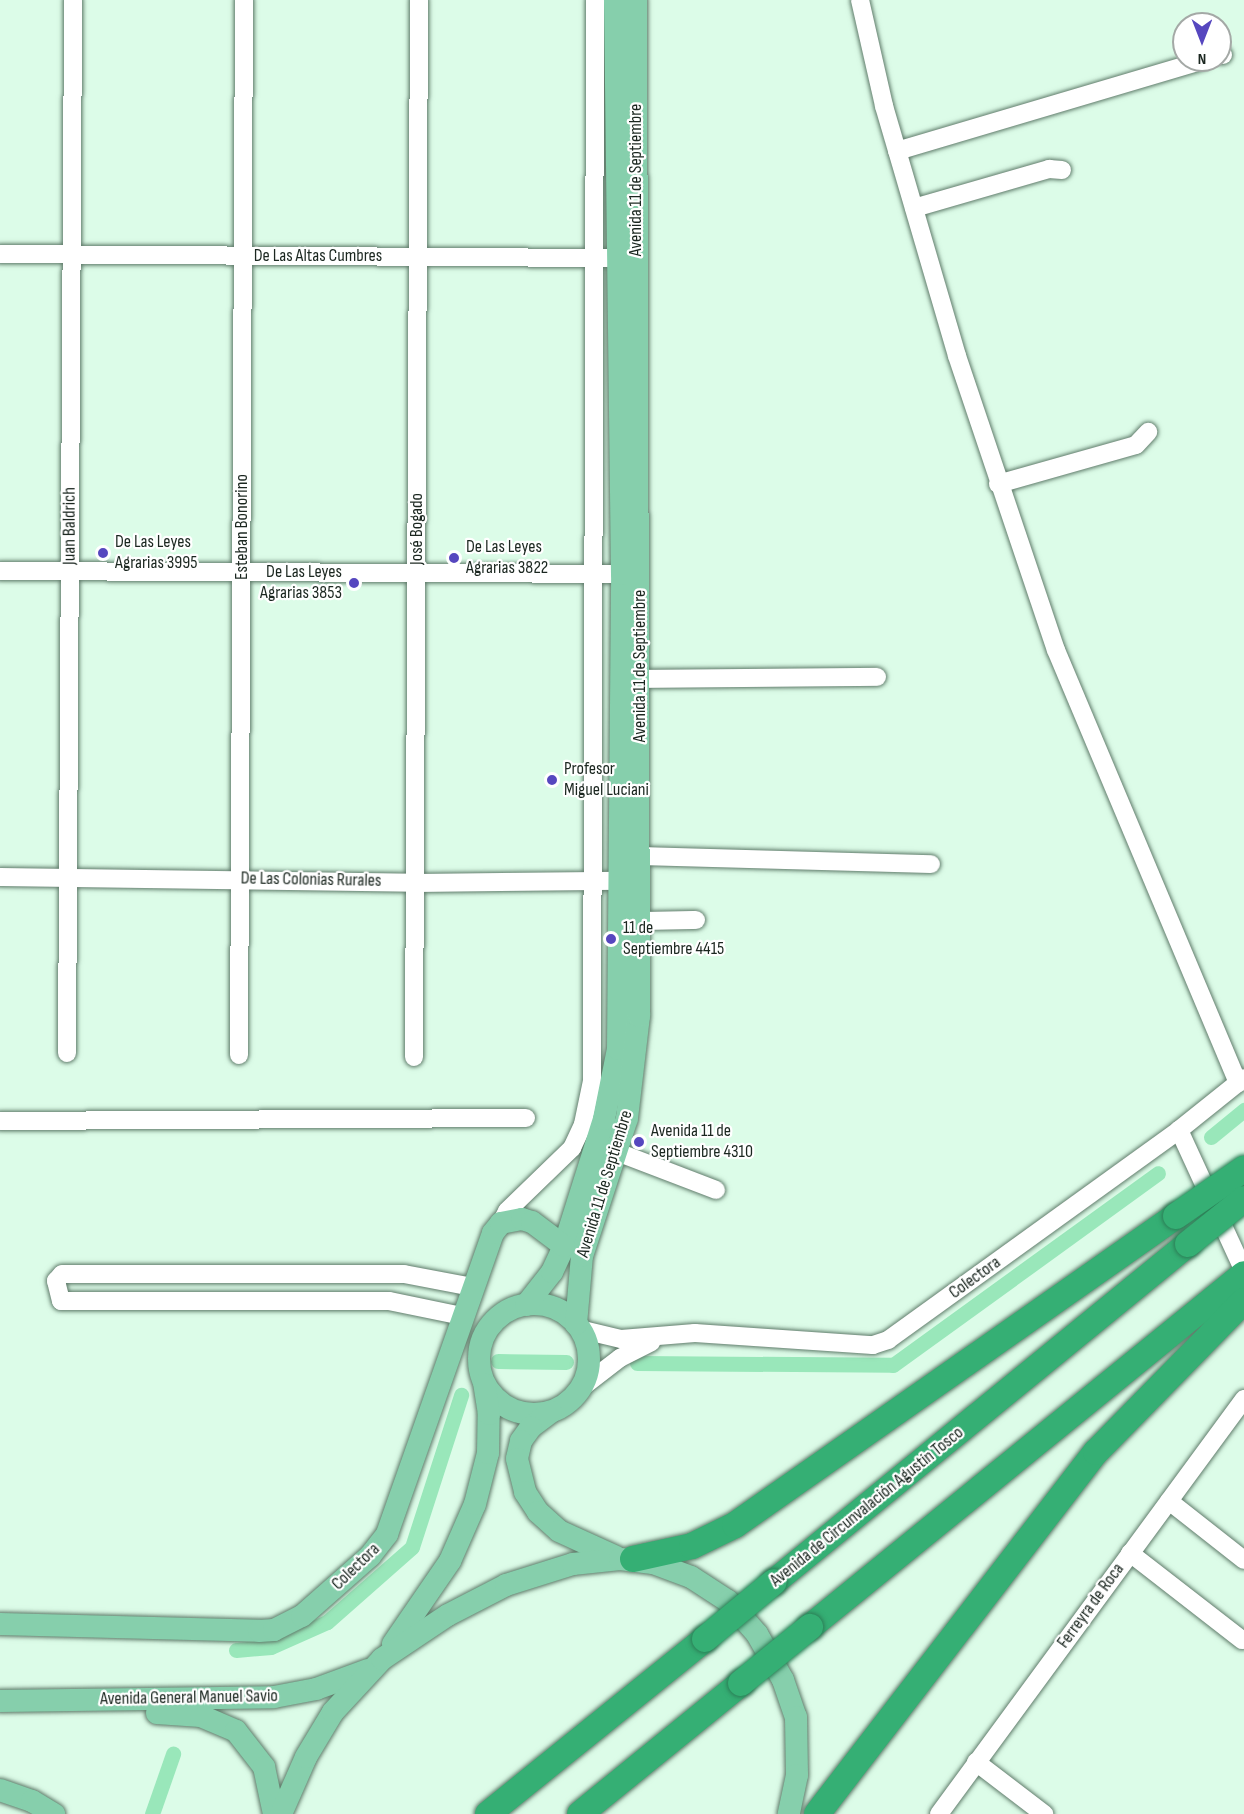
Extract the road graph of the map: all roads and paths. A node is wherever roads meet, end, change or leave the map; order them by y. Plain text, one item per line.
1 (73, 0) edge
2 (244, 0) edge
3 (419, 0) edge
4 (596, 0) edge
5 (615, 0) edge
6 (636, 0) edge
7 (860, 0) edge
8 (1172, 70) edge
9 (897, 152) junction
10 (1062, 170) dead end
11 (914, 208) junction
12 (0, 254) edge
13 (72, 254) junction
14 (243, 256) junction
15 (418, 257) junction
16 (617, 258) junction
17 (1148, 432) dead end
18 (998, 484) junction
19 (0, 571) edge
20 (70, 571) junction
21 (241, 572) junction
22 (417, 573) junction
23 (596, 573) junction
24 (631, 573) junction
25 (877, 676) dead end
26 (640, 679) junction
27 (640, 856) junction
28 (931, 864) dead end
29 (0, 877) edge
30 (68, 877) junction
31 (240, 878) junction
32 (622, 881) junction
33 (415, 883) junction
34 (590, 883) junction
35 (696, 920) dead end
36 (640, 921) junction
37 (67, 1053) dead end
38 (239, 1055) dead end
39 (414, 1057) dead end
40 (1241, 1080) edge
41 (526, 1118) dead end
42 (0, 1121) edge
43 (1179, 1130) junction
44 (617, 1152) junction
45 (1244, 1169) edge
46 (716, 1190) dead end
47 (1244, 1199) edge
48 (501, 1222) junction
49 (564, 1246) junction
50 (1244, 1273) edge
51 (472, 1287) junction
52 (1244, 1300) edge
53 (526, 1305) junction
54 (1216, 1311) junction
55 (462, 1316) junction
56 (578, 1326) junction
57 (661, 1337) junction
58 (483, 1380) junction
59 (581, 1388) junction
60 (1244, 1399) edge
61 (552, 1411) junction
62 (1169, 1500) junction
63 (1130, 1552) junction
64 (626, 1559) junction
65 (1244, 1560) edge
66 (0, 1624) edge
67 (1242, 1640) dead end
68 (377, 1664) junction
69 (0, 1701) edge
70 (0, 1712) edge
71 (976, 1762) junction
72 (0, 1790) edge
73 (54, 1814) edge
74 (274, 1814) edge
75 (281, 1814) edge
76 (488, 1814) edge
77 (580, 1814) edge
78 (789, 1814) edge
79 (817, 1814) edge
80 (939, 1814) edge
81 (1044, 1814) edge

1 - 13 street, Juan Baldrich
2 - 14 street, Esteban Bonorino
3 - 15 street, José Bogado
4 - 16 street
5 - 16 main road, Avenida 11 de Septiembre
6 - 16 main road, Avenida 11 de Septiembre
7 - 9 street
8 - 9 street
9 - 11 street
10 - 11 street
11 - 18 street
12 - 13 street, De Las Altas Cumbres
13 - 14 street, De Las Altas Cumbres
13 - 20 street, Juan Baldrich
14 - 15 street, De Las Altas Cumbres
14 - 21 street, Esteban Bonorino
15 - 16 street, De Las Altas Cumbres
15 - 22 street, José Bogado
16 - 23 street
16 - 24 main road, Avenida 11 de Septiembre
17 - 18 street
18 - 40 street
19 - 20 street
20 - 21 street
20 - 30 street, Juan Baldrich
21 - 22 street
21 - 31 street, Esteban Bonorino
22 - 23 street
22 - 33 street, José Bogado
23 - 24 street
23 - 34 street
24 - 26 main road, Avenida 11 de Septiembre
24 - 32 main road, Avenida 11 de Septiembre
25 - 26 street
26 - 27 main road, Avenida 11 de Septiembre
27 - 28 street
27 - 36 main road, Avenida 11 de Septiembre
29 - 30 street, De Las Colonias Rurales
30 - 31 street, De Las Colonias Rurales
30 - 37 street, Juan Baldrich
31 - 33 street, De Las Colonias Rurales
31 - 38 street, Esteban Bonorino
32 - 34 street, De Las Colonias Rurales
32 - 49 main road, Avenida 11 de Septiembre
33 - 34 street, De Las Colonias Rurales
33 - 39 street, José Bogado
34 - 48 street
35 - 36 street
36 - 44 main road, Avenida 11 de Septiembre
40 - 43 street, Colectora
41 - 42 street
43 - 50 street
43 - 57 street, Colectora
44 - 46 street
44 - 56 main road, Avenida 11 de Septiembre
45 - 64 highway, bridge
47 - 76 highway, Avenida de Circunvalación Agustín Tosco, bridge
48 - 49 main road
48 - 51 main road, Colectora
49 - 53 main road, Avenida 11 de Septiembre
50 - 54 highway
51 - 55 main road, Colectora
51 - 55 street
52 - 54 highway
53 - 56 main road
53 - 58 main road
54 - 77 highway, bridge
54 - 79 highway
55 - 66 main road, Colectora
56 - 57 street, Colectora
56 - 59 main road
57 - 59 street, Colectora
58 - 61 main road
58 - 68 main road
59 - 61 main road
60 - 62 street, Ferreyra de Roca
61 - 64 main road
62 - 63 street, Ferreyra de Roca
62 - 65 street
63 - 67 street
63 - 71 street, Ferreyra de Roca
64 - 68 main road
64 - 78 main road
68 - 69 main road, Avenida General Manuel Savio
68 - 75 main road
70 - 74 main road, Avenida General Manuel Savio
71 - 80 street, Ferreyra de Roca
71 - 81 street
72 - 73 main road

